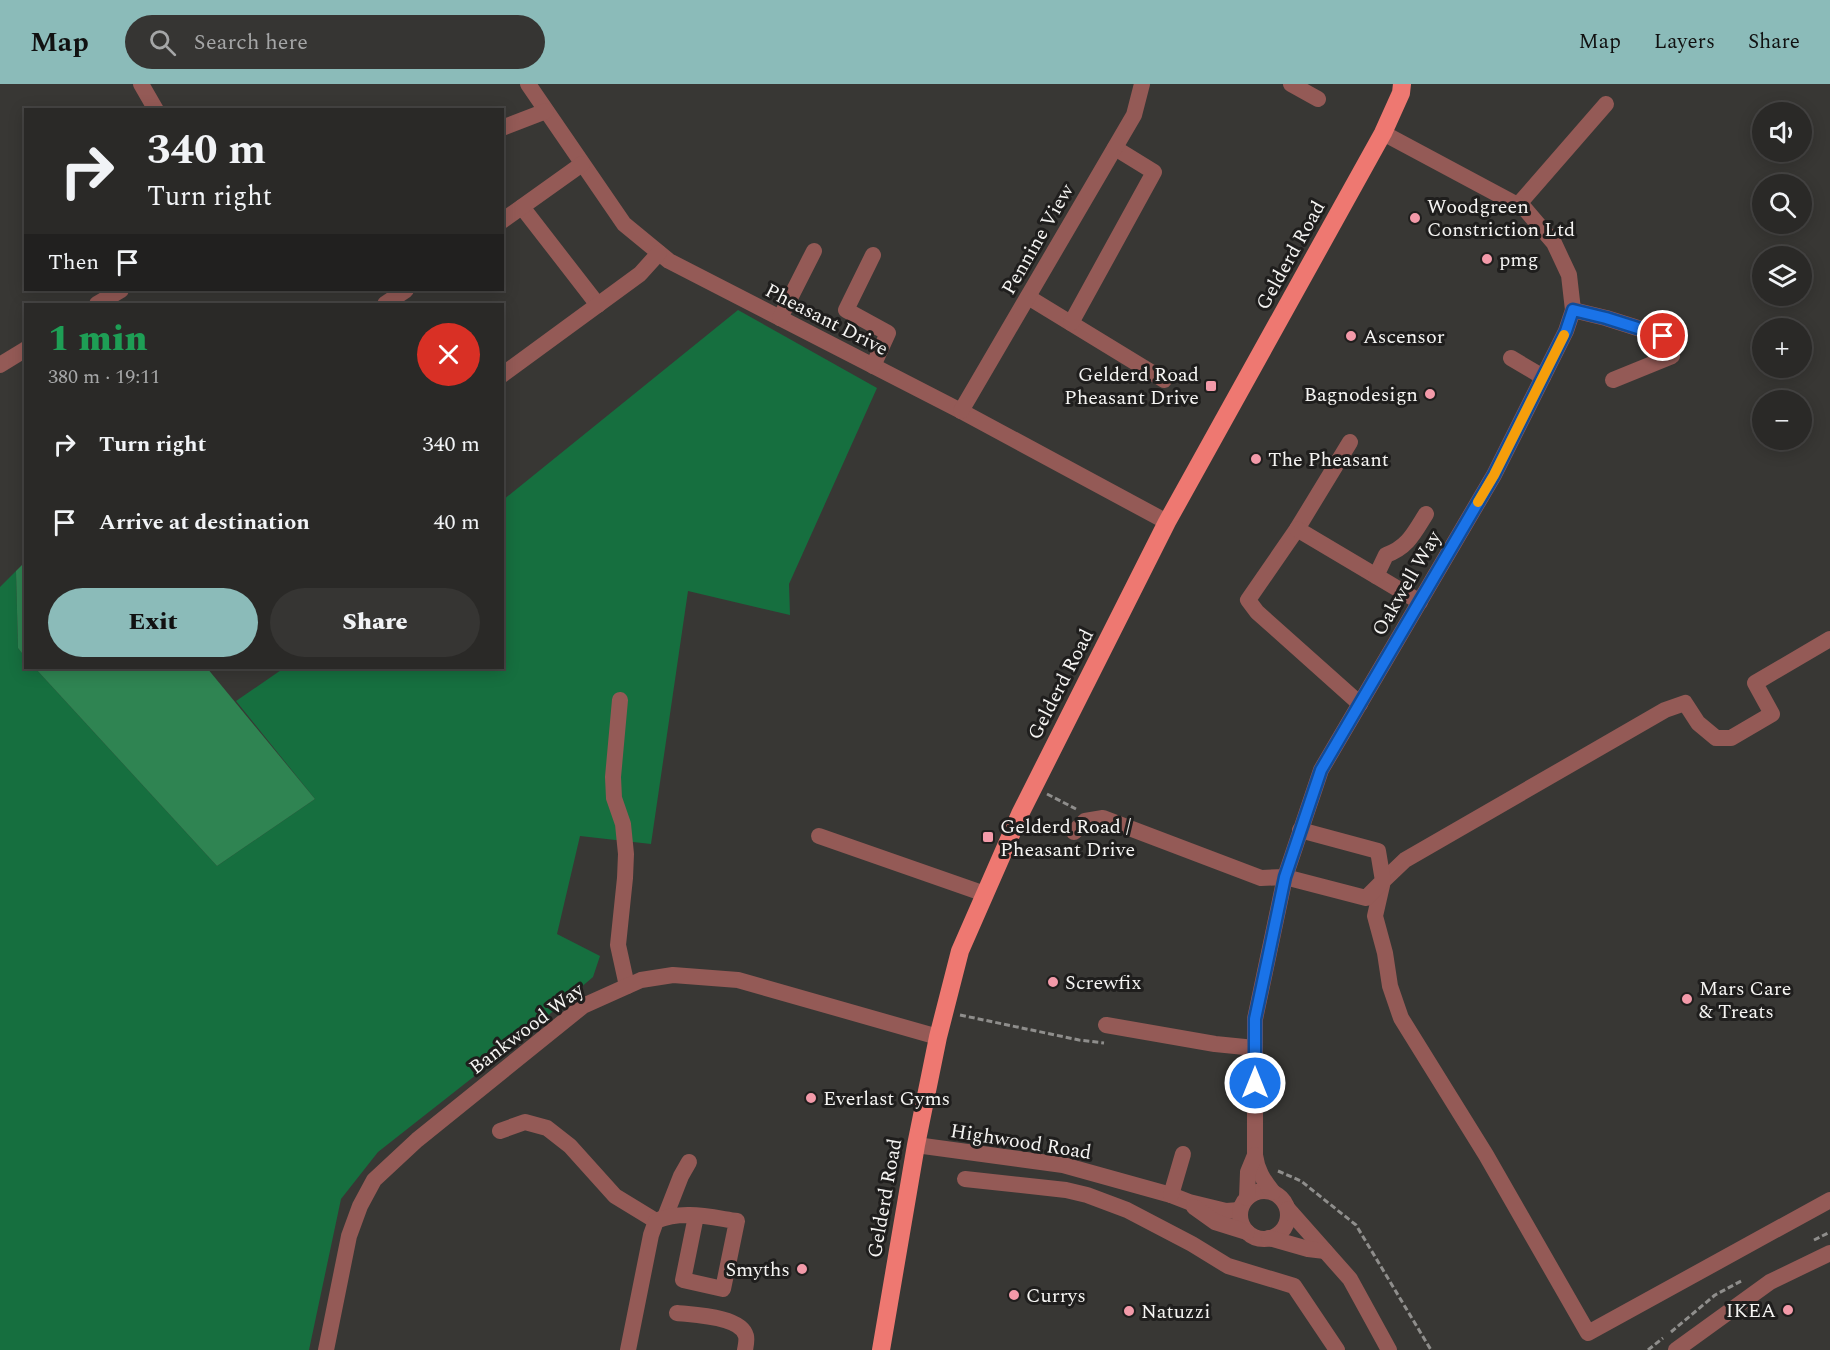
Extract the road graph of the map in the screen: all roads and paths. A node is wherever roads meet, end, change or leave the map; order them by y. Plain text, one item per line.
1 (141, 84) edge
2 (528, 84) edge
3 (1142, 84) edge
4 (1291, 84) edge
5 (1402, 84) edge
6 (1318, 99) dead end
7 (1606, 104) dead end
8 (155, 108) edge
9 (546, 111) junction
10 (504, 127) edge
11 (1383, 133) junction
12 (1115, 148) junction
13 (582, 164) junction
14 (1518, 205) junction
15 (522, 207) junction
16 (504, 220) edge
17 (814, 251) dead end
18 (659, 253) junction
19 (873, 255) dead end
20 (119, 291) edge
21 (404, 291) edge
22 (1028, 297) junction
23 (99, 303) edge
24 (386, 303) edge
25 (598, 304) junction
26 (1573, 310) junction
27 (780, 318) junction
28 (1071, 323) junction
29 (24, 350) edge
30 (1511, 358) dead end
31 (0, 365) edge
32 (873, 366) junction
33 (504, 374) edge
34 (1543, 376) junction
35 (1164, 380) dead end
36 (1613, 380) dead end
37 (961, 411) junction
38 (1350, 442) dead end
39 (1425, 514) dead end
40 (1167, 522) junction
41 (1297, 529) junction
42 (1376, 576) junction
43 (1420, 602) junction
44 (1830, 639) edge
45 (620, 700) dead end
46 (1360, 704) junction
47 (1034, 787) junction
48 (1096, 819) junction
49 (1300, 830) junction
50 (1074, 832) dead end
51 (819, 836) dead end
52 (1285, 877) junction
53 (1383, 881) junction
54 (986, 894) junction
55 (627, 986) junction
56 (1106, 1025) dead end
57 (938, 1037) junction
58 (1255, 1048) junction
59 (500, 1131) dead end
60 (916, 1145) junction
61 (1183, 1154) dead end
62 (1255, 1155) junction
63 (689, 1162) dead end
64 (1260, 1174) junction
65 (964, 1179) dead end
66 (1273, 1192) junction
67 (1171, 1195) junction
68 (1830, 1200) edge
69 (1189, 1202) junction
70 (1243, 1204) junction
71 (1288, 1209) junction
72 (696, 1216) junction
73 (666, 1217) junction
74 (1247, 1232) junction
75 (1269, 1238) junction
76 (1325, 1251) junction
77 (1830, 1252) edge
78 (677, 1313) dead end
79 (326, 1350) edge
80 (628, 1350) edge
81 (745, 1350) edge
82 (881, 1350) edge
83 (1337, 1350) edge
84 (1389, 1350) edge
85 (1431, 1350) edge
86 (1676, 1350) edge

1 - 8 street
2 - 9 street, Pheasant Drive
3 - 12 street, Pennine View
4 - 6 street
5 - 11 main road, Gelderd Road
7 - 14 street
9 - 10 street
9 - 13 street, Pheasant Drive
11 - 14 street, Oakwell Way
11 - 40 main road, Gelderd Road
12 - 22 street, Pennine View
12 - 28 street
13 - 15 street
13 - 18 street, Pheasant Drive
14 - 26 street, Oakwell Way
15 - 16 street
15 - 25 street
17 - 27 street
18 - 25 street
18 - 27 street, Pheasant Drive
19 - 32 street
20 - 23 street
21 - 24 street
22 - 28 street
22 - 37 street, Pennine View
25 - 33 street
26 - 34 street, Oakwell Way
26 - 36 street
27 - 32 street, Pheasant Drive
28 - 35 street
29 - 31 street
30 - 34 street
32 - 37 street, Pheasant Drive
34 - 43 street, Oakwell Way
37 - 40 street, Pheasant Drive
38 - 41 street
39 - 42 street
40 - 47 main road, Gelderd Road
41 - 42 street
41 - 46 street
42 - 43 street
43 - 46 street, Oakwell Way
44 - 53 street
45 - 55 street
46 - 49 street, Oakwell Way
47 - 48 path
47 - 54 main road, Gelderd Road
48 - 50 street
48 - 52 street
49 - 52 street, Oakwell Way
49 - 53 street
51 - 54 street
52 - 53 street
52 - 58 street, Oakwell Way
53 - 68 street
54 - 57 main road, Gelderd Road
55 - 57 street, Bankwood Way
55 - 79 street, Bankwood Way
56 - 58 street
57 - 60 main road, Gelderd Road
58 - 62 street, Oakwell Way
59 - 73 street
60 - 67 street, Highwood Road
60 - 82 main road, Gelderd Road
61 - 67 street
62 - 64 street, Oakwell Way
62 - 70 street, Oakwell Way
63 - 73 street
64 - 66 street, Oakwell Way
64 - 85 path
65 - 83 street
66 - 70 street
66 - 71 street
67 - 69 street, Highwood Road
69 - 70 street, Highwood Road
69 - 74 street, Highwood Road
70 - 74 street
71 - 75 street
71 - 76 street
72 - 72 street
72 - 73 street
73 - 80 street
74 - 75 street
75 - 76 street
76 - 84 street
77 - 86 street
78 - 81 street

